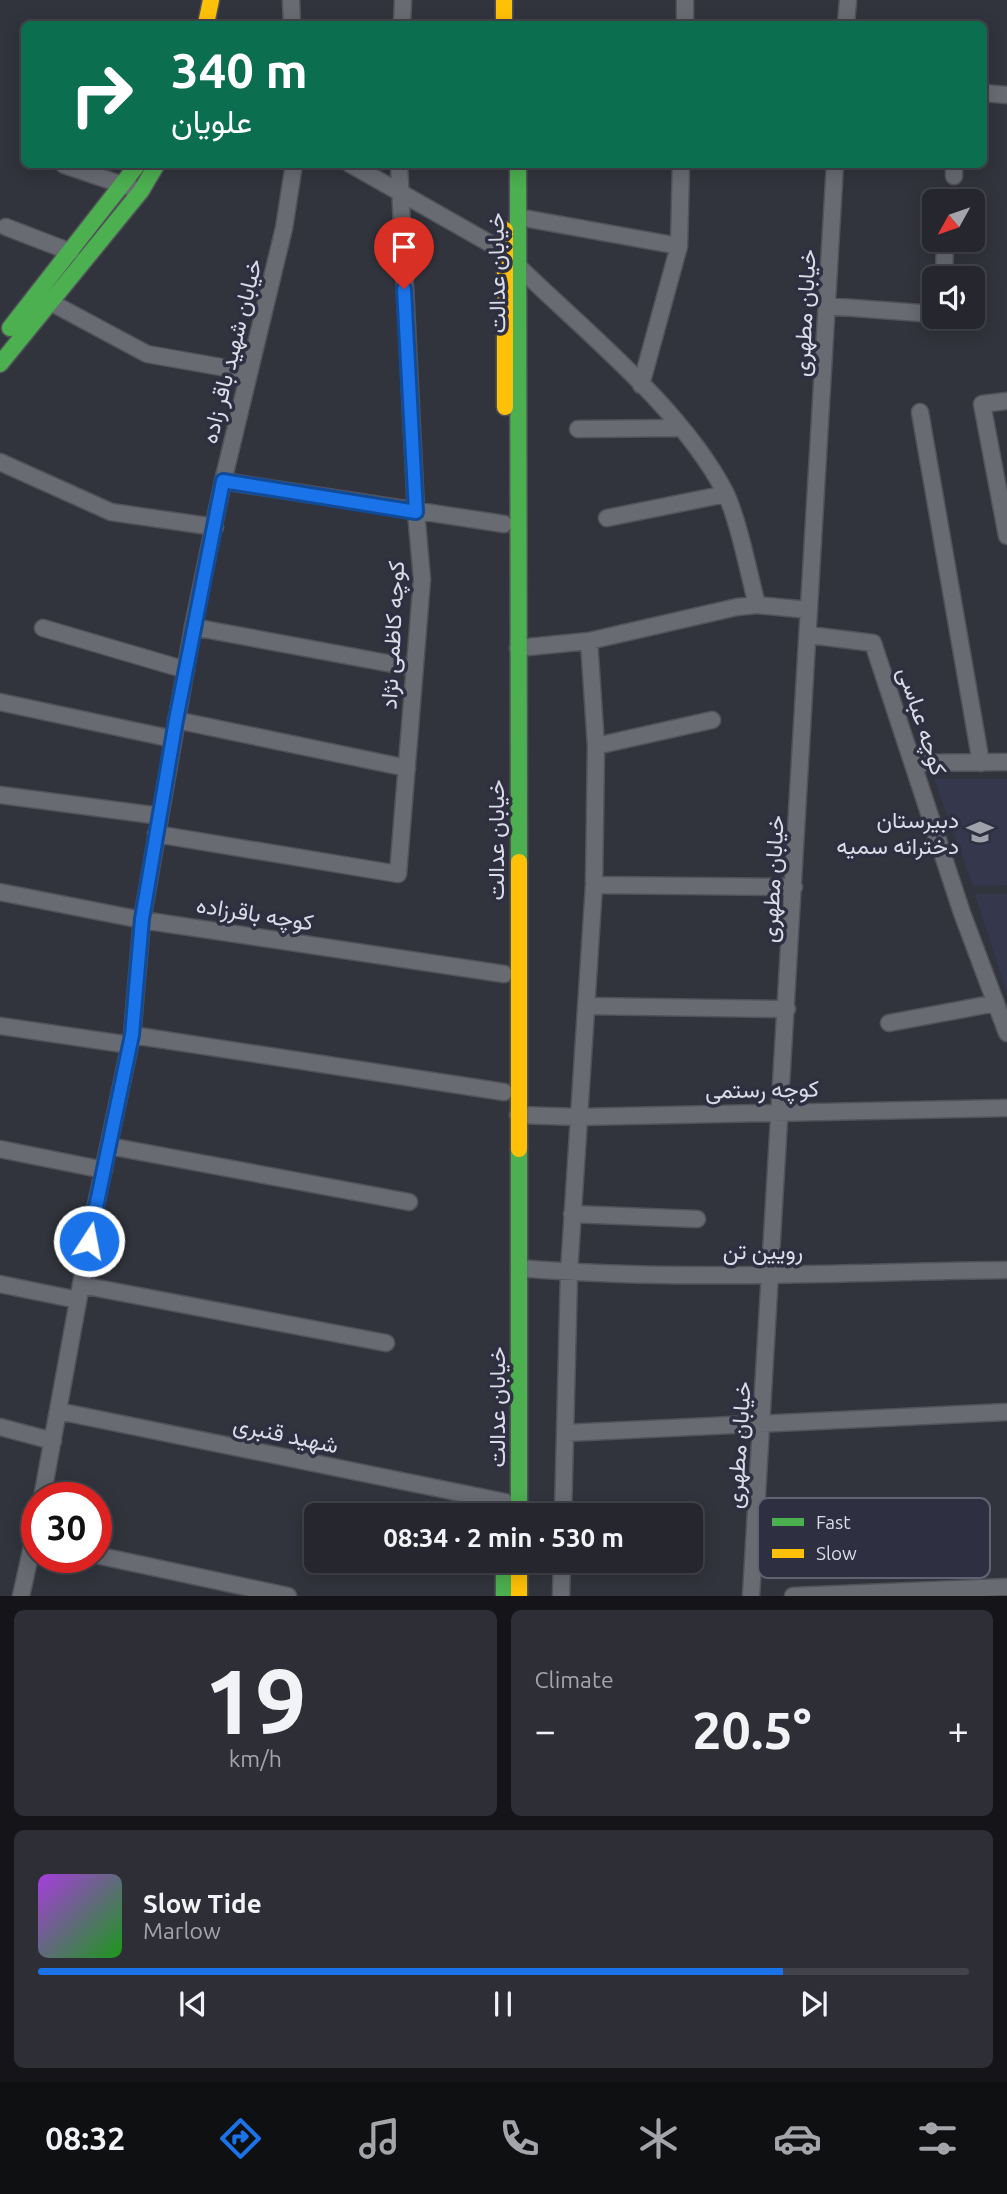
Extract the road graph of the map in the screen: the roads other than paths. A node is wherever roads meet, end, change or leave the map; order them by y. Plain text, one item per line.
1 (211, 0) edge
2 (226, 0) edge
3 (291, 0) edge
4 (403, 0) edge
5 (504, 0) edge
6 (518, 0) edge
7 (685, 0) edge
8 (848, 0) edge
9 (207, 21) edge
10 (221, 21) edge
11 (292, 21) edge
12 (402, 21) edge
13 (504, 21) edge
14 (518, 21) edge
15 (685, 21) edge
16 (846, 21) edge
17 (987, 93) edge
18 (1007, 95) edge
19 (72, 168) edge
20 (135, 168) edge
21 (155, 168) edge
22 (293, 168) edge
23 (357, 168) edge
24 (398, 168) edge
25 (505, 168) edge
26 (518, 168) edge
27 (681, 168) edge
28 (835, 168) edge
29 (123, 186) junction
30 (398, 190) junction
31 (141, 191) junction
32 (519, 218) junction
33 (6, 227) dead end
34 (679, 246) junction
35 (71, 252) junction
36 (505, 252) junction
37 (520, 268) junction
38 (50, 302) junction
39 (827, 306) junction
40 (922, 313) edge
41 (0, 341) edge
42 (0, 364) edge
43 (249, 372) junction
44 (641, 385) junction
45 (1007, 401) edge
46 (920, 412) dead end
47 (578, 429) dead end
48 (681, 429) junction
49 (0, 462) edge
50 (223, 481) junction
51 (726, 494) junction
52 (416, 512) junction
53 (607, 518) dead end
54 (505, 524) junction
55 (215, 527) junction
56 (1007, 536) edge
57 (757, 605) junction
58 (809, 610) junction
59 (193, 627) junction
60 (43, 628) dead end
61 (809, 635) junction
62 (589, 641) junction
63 (517, 648) junction
64 (414, 668) junction
65 (186, 670) junction
66 (0, 702) edge
67 (176, 720) junction
68 (712, 720) dead end
69 (173, 739) junction
70 (596, 746) junction
71 (1007, 762) edge
72 (913, 763) junction
73 (981, 763) junction
74 (407, 768) junction
75 (0, 795) edge
76 (160, 816) junction
77 (156, 834) junction
78 (594, 885) junction
79 (794, 887) junction
80 (0, 892) edge
81 (142, 919) junction
82 (504, 974) junction
83 (996, 1003) junction
84 (586, 1006) junction
85 (787, 1009) junction
86 (889, 1023) dead end
87 (0, 1026) edge
88 (1007, 1033) edge
89 (131, 1040) junction
90 (504, 1092) junction
91 (1007, 1108) edge
92 (781, 1111) junction
93 (518, 1115) junction
94 (578, 1117) junction
95 (108, 1146) junction
96 (0, 1149) edge
97 (104, 1170) junction
98 (409, 1202) dead end
99 (572, 1214) junction
100 (697, 1219) dead end
101 (519, 1268) junction
102 (1007, 1270) edge
103 (569, 1272) junction
104 (771, 1273) junction
105 (0, 1284) edge
106 (80, 1292) junction
107 (386, 1343) dead end
108 (58, 1410) junction
109 (1007, 1412) edge
110 (762, 1425) junction
111 (0, 1427) edge
112 (565, 1433) junction
113 (53, 1441) junction
114 (45, 1482) edge
115 (478, 1503) edge
116 (505, 1503) edge
117 (519, 1503) edge
118 (563, 1503) edge
119 (112, 1558) edge
120 (27, 1573) edge
121 (504, 1573) edge
122 (519, 1573) edge
123 (562, 1573) edge
124 (1007, 1587) edge
125 (21, 1595) edge
126 (288, 1595) edge
127 (503, 1595) edge
128 (519, 1595) edge
129 (561, 1595) edge
130 (751, 1595) edge
131 (793, 1595) edge

1 - 9 main road
2 - 10 main road
3 - 11 street
4 - 12 street
5 - 13 main road
6 - 14 main road
7 - 15 street
8 - 16 street
17 - 18 street
19 - 29 street
20 - 29 main road
21 - 31 main road
22 - 43 street, خیابان شهید باقر زاده
23 - 30 street
24 - 30 street, کوچه کاظمی نژاد
25 - 36 main road, خیابان عدالت
26 - 32 main road, خیابان عدالت
27 - 34 street
28 - 39 street, خیابان مطهری
29 - 31 street
29 - 35 main road
30 - 36 street
30 - 52 street, کوچه کاظمی نژاد
31 - 38 main road
32 - 34 street
32 - 37 main road, خیابان عدالت
33 - 35 street
34 - 44 street
35 - 41 main road
36 - 54 main road, خیابان عدالت
37 - 44 street
37 - 63 main road, خیابان عدالت
38 - 42 main road
38 - 43 street
39 - 40 street
39 - 58 street, خیابان مطهری
43 - 50 street, خیابان شهید باقر زاده
44 - 48 street
45 - 56 street
46 - 73 street
47 - 48 street
48 - 51 street
49 - 55 street
50 - 52 street
50 - 55 street, خیابان شهید باقر زاده
51 - 53 street
51 - 57 street
52 - 54 street
52 - 64 street, کوچه کاظمی نژاد
54 - 82 main road, خیابان عدالت
55 - 59 street, خیابان شهید باقر زاده
57 - 58 street
57 - 62 street
58 - 61 street, خیابان مطهری
59 - 64 street
59 - 65 street, خیابان شهید باقر زاده
60 - 65 street
61 - 72 street, کوچه عباسی
61 - 79 street, خیابان مطهری
62 - 63 street
62 - 70 street
63 - 93 main road, خیابان عدالت
64 - 74 street, کوچه کاظمی نژاد
65 - 67 street, خیابان شهید باقر زاده
66 - 69 street
67 - 69 street, خیابان شهید باقر زاده
67 - 74 street
68 - 70 street
69 - 76 street, خیابان شهید باقر زاده
70 - 78 street
71 - 73 street
72 - 73 street
72 - 83 street, کوچه عباسی
74 - 77 street, کوچه کاظمی نژاد
75 - 76 street
76 - 77 street, خیابان شهید باقر زاده
77 - 81 street, خیابان شهید باقر زاده
78 - 79 street
78 - 84 street
79 - 85 street, خیابان مطهری
80 - 81 street, کوچه باقرزاده
81 - 82 street, کوچه باقرزاده
81 - 89 street, خیابان شهید باقر زاده
82 - 90 main road, خیابان عدالت
83 - 86 street
83 - 88 street, کوچه عباسی
84 - 85 street
84 - 94 street
85 - 92 street, خیابان مطهری
87 - 89 street
89 - 90 street
89 - 95 street, خیابان شهید باقر زاده
90 - 116 main road, خیابان عدالت
91 - 92 street, کوچه رستمی
92 - 94 street, کوچه رستمی
92 - 104 street, خیابان مطهری
93 - 94 street, کوچه رستمی
93 - 101 main road, خیابان عدالت
94 - 99 street
95 - 97 street, خیابان شهید باقر زاده
95 - 98 street
96 - 97 street
97 - 106 street, خیابان شهید باقر زاده
99 - 100 street
99 - 103 street
101 - 103 street, رویین تن
101 - 117 main road, خیابان عدالت
102 - 104 street, رویین تن
103 - 104 street, رویین تن
103 - 112 street
104 - 110 street, خیابان مطهری
105 - 106 street
106 - 107 street
106 - 108 street, خیابان شهید باقر زاده
108 - 113 street, خیابان شهید باقر زاده
108 - 115 street, شهید قنبری
109 - 110 street
110 - 112 street
110 - 130 street, خیابان مطهری
111 - 113 street
112 - 118 street
113 - 114 street, خیابان شهید باقر زاده
119 - 126 street
120 - 125 street
121 - 127 main road
122 - 128 main road
123 - 129 street
124 - 131 street

